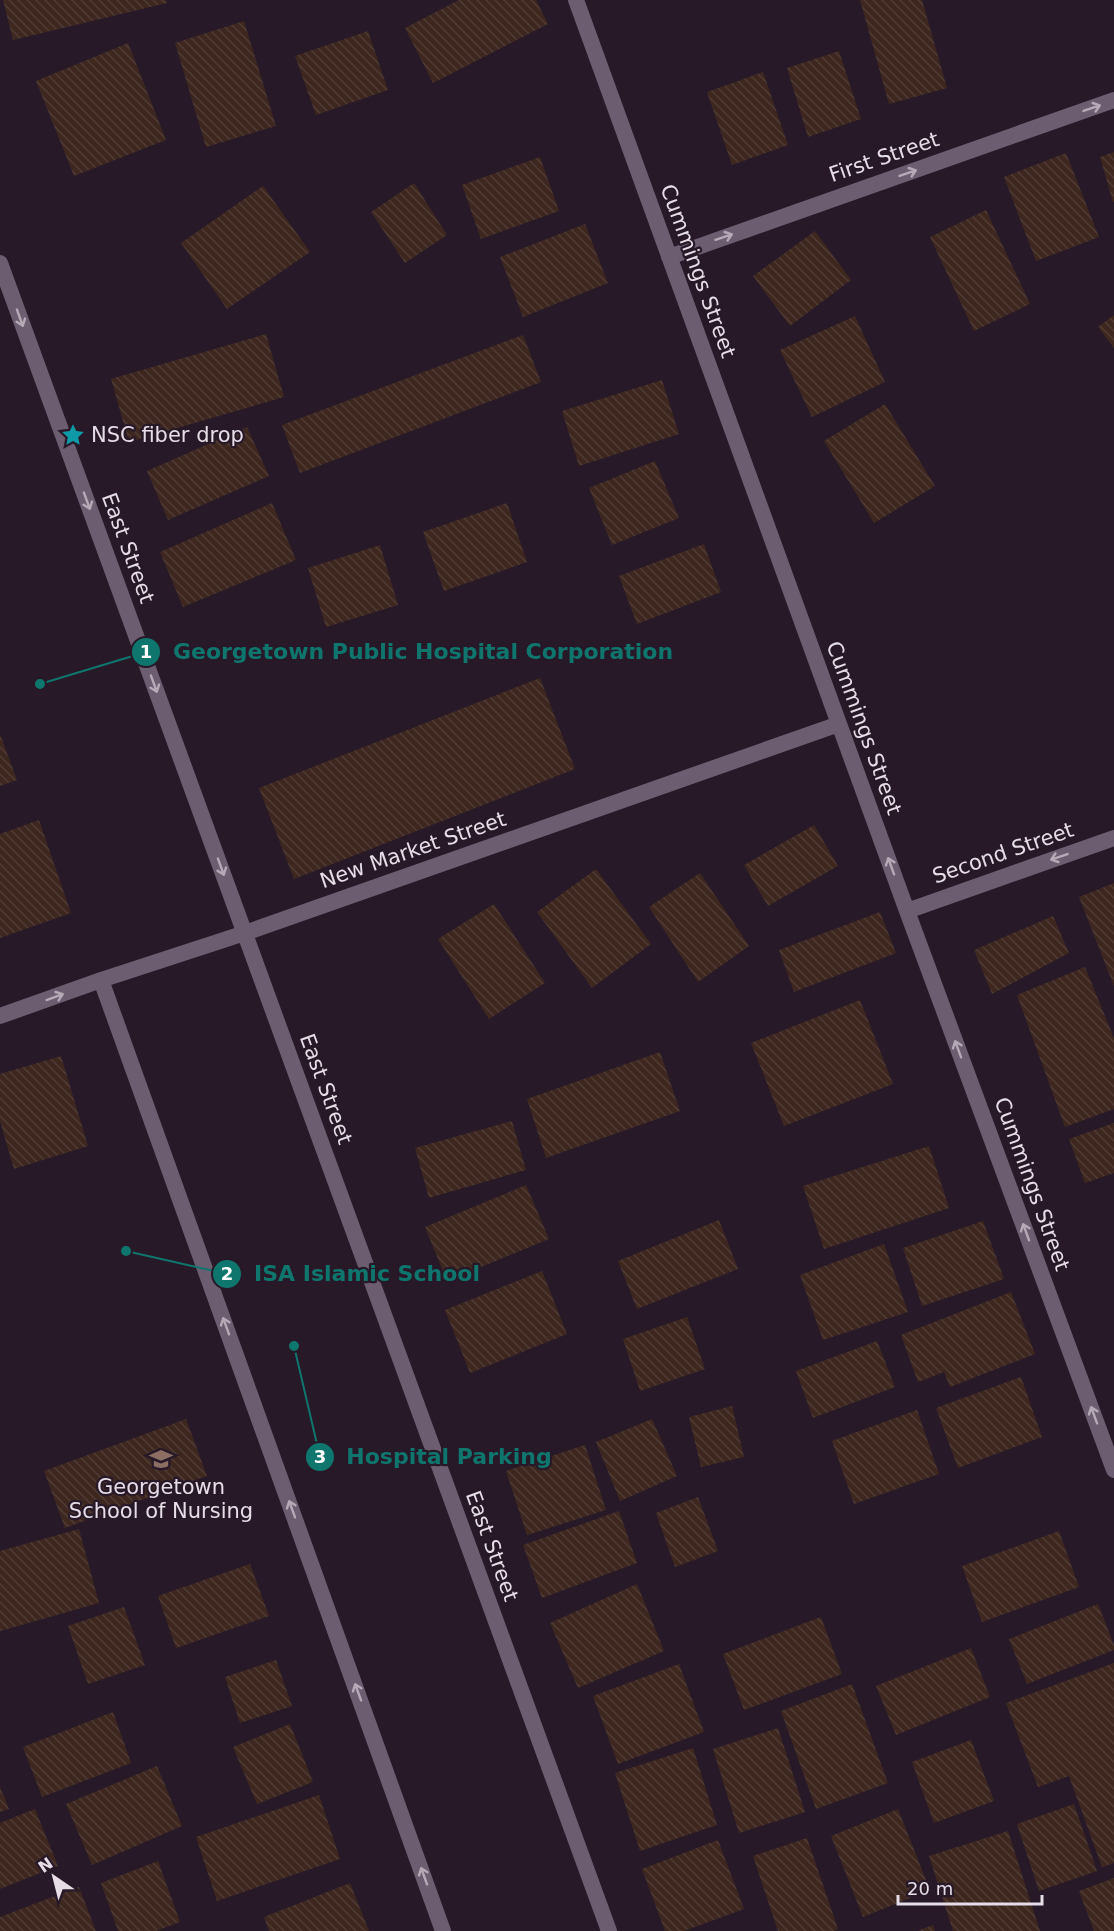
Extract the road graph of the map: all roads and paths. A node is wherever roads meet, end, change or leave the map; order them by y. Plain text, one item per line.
1 (576, 0) edge
2 (1114, 100) edge
3 (669, 256) junction
4 (0, 263) edge
5 (839, 724) junction
6 (1114, 838) edge
7 (907, 910) junction
8 (245, 933) junction
9 (101, 980) junction
10 (0, 1016) edge
11 (1114, 1470) edge
12 (443, 1931) edge
13 (609, 1931) edge

1 - 3 street, Cummings Street
3 -> 2 street, First Street
3 - 5 street, Cummings Street
4 -> 8 street, East Street
7 -> 5 street, Cummings Street
5 - 8 street, New Market Street
6 -> 7 street, Second Street
11 -> 7 street, Cummings Street
8 - 9 street, New Market Street
8 - 13 street, East Street
10 -> 9 street, New Market Street
12 -> 9 street

